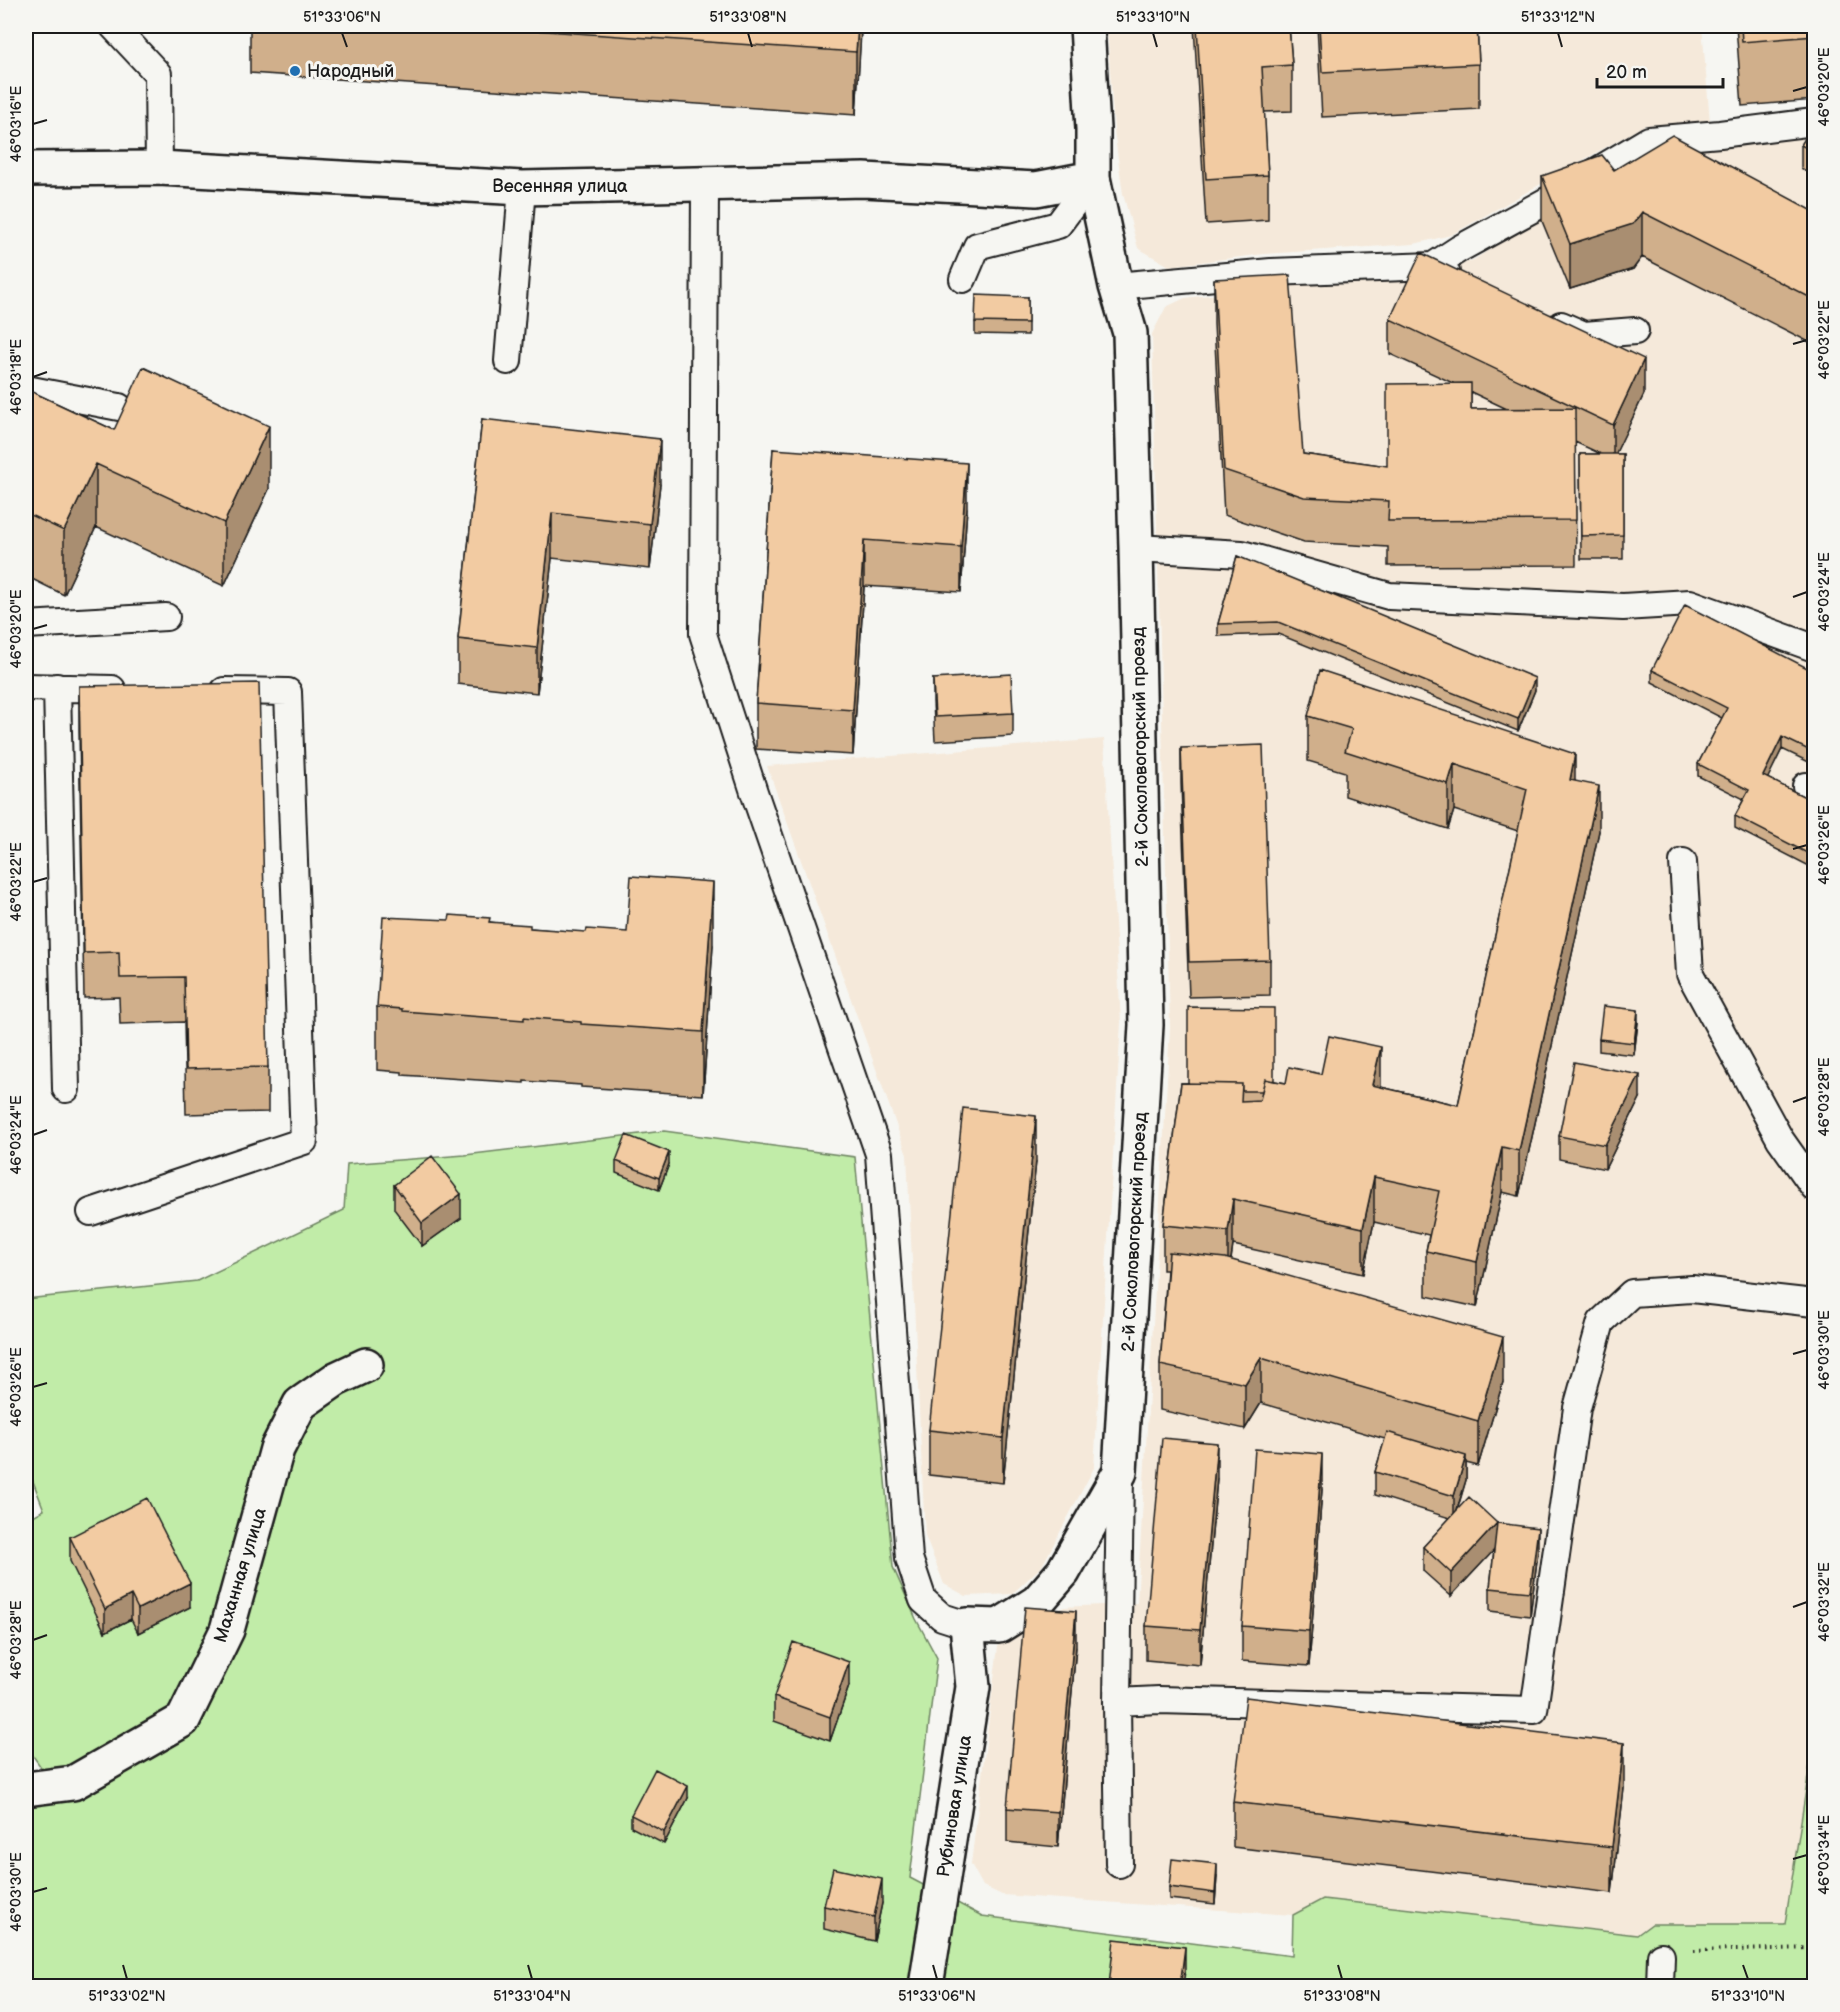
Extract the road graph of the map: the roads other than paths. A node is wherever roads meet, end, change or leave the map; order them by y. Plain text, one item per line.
1 (113, 26) edge
2 (1087, 26) edge
3 (1815, 122) edge
4 (159, 168) junction
5 (26, 169) edge
6 (1093, 178) junction
7 (705, 185) junction
8 (522, 188) junction
9 (1433, 266) junction
10 (963, 279) dead end
11 (1466, 281) edge
12 (1116, 286) junction
13 (1541, 315) edge
14 (1635, 331) dead end
15 (508, 361) dead end
16 (26, 389) edge
17 (119, 407) dead end
18 (1136, 548) junction
19 (166, 617) dead end
20 (26, 625) edge
21 (1815, 648) edge
22 (26, 687) edge
23 (57, 687) junction
24 (138, 689) edge
25 (196, 690) edge
26 (1683, 862) dead end
27 (66, 1089) dead end
28 (1815, 1187) edge
29 (91, 1212) dead end
30 (1815, 1304) edge
31 (366, 1365) dead end
32 (1120, 1472) junction
33 (967, 1625) junction
34 (1117, 1702) junction
35 (27, 1787) edge
36 (1119, 1864) dead end
37 (1661, 1956) road end
38 (926, 1986) edge
39 (1660, 1986) edge

1 - 4 lane
2 - 6 street, 2-й Соколовогорский проезд
3 - 9 lane
4 - 5 street, Весенняя улица
4 - 8 street, Весенняя улица
6 - 7 street, Весенняя улица
6 - 10 lane
6 - 12 street, 2-й Соколовогорский проезд
7 - 8 street, Весенняя улица
7 - 33 lane
8 - 15 lane
9 - 11 lane
9 - 12 lane
12 - 18 street, 2-й Соколовогорский проезд
13 - 14 lane
16 - 17 lane
18 - 21 lane
18 - 32 street, 2-й Соколовогорский проезд
19 - 20 lane
22 - 23 lane
23 - 24 lane
23 - 27 lane
25 - 29 lane
26 - 28 lane
30 - 34 lane
31 - 35 street, Маханная улица
32 - 33 street
32 - 34 lane
33 - 38 street, Рубиновая улица
34 - 36 lane
37 - 39 lane

